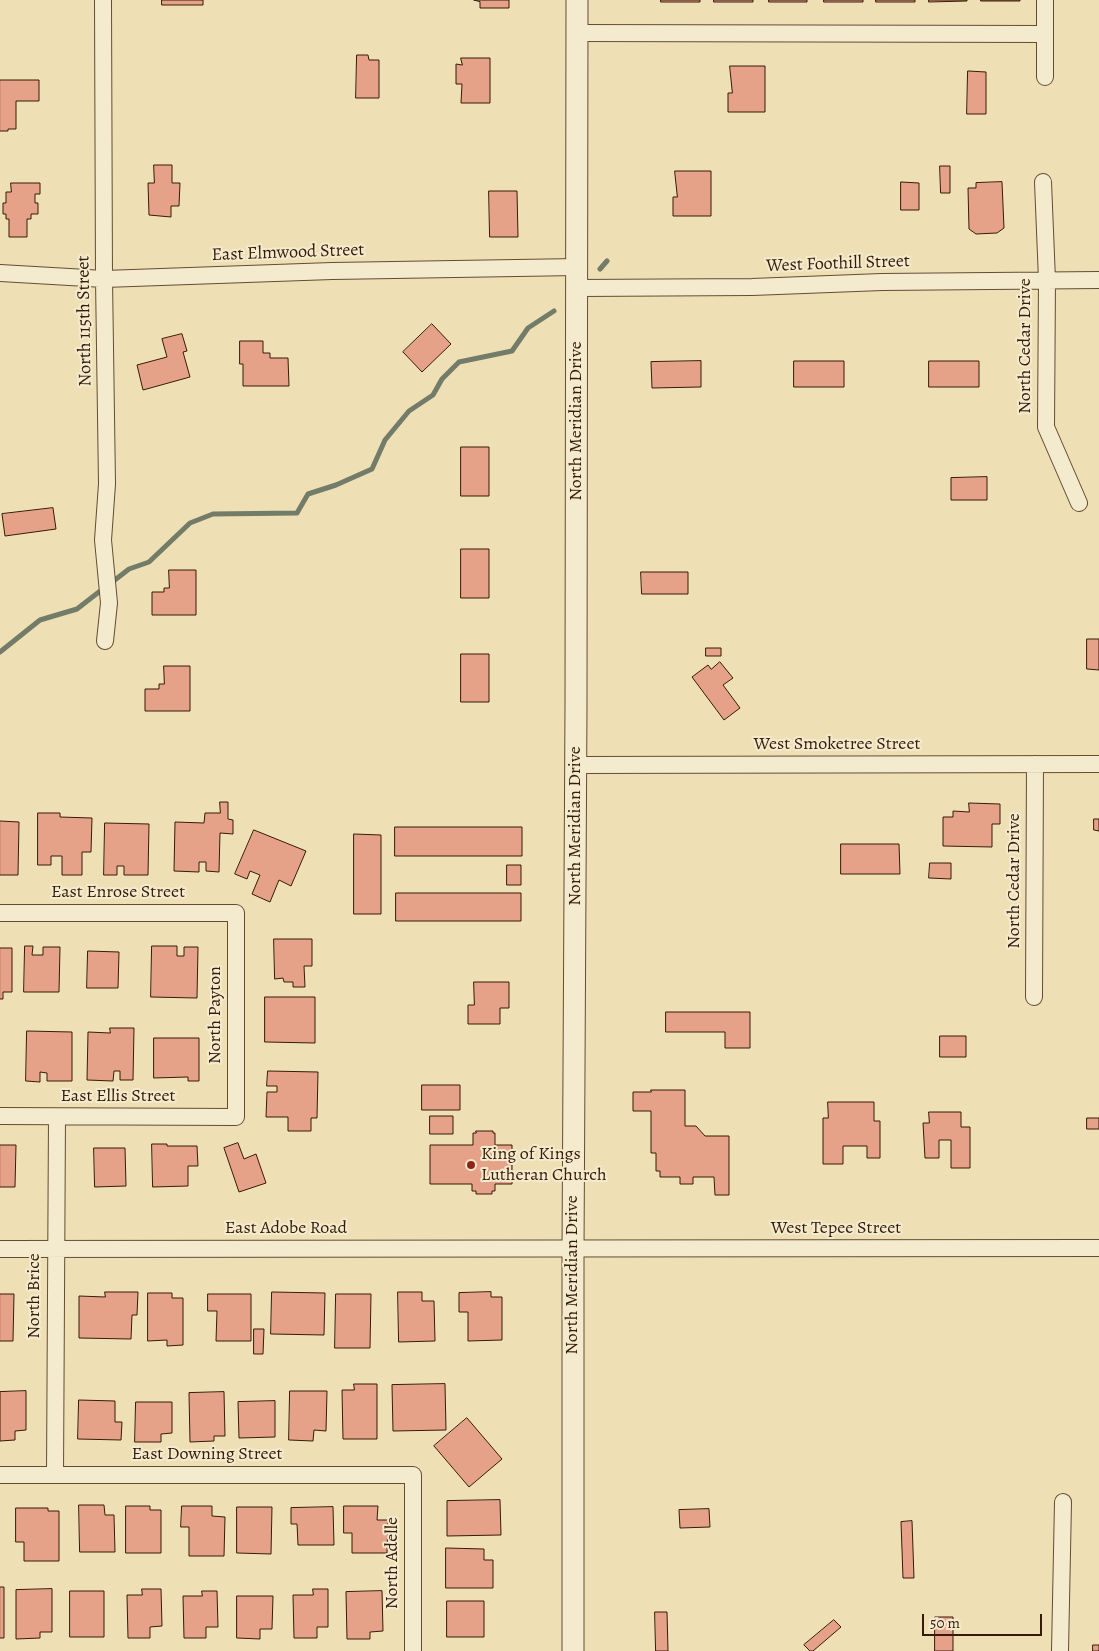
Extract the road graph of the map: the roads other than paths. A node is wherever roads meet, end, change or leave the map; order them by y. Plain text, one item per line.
1 (103, 0) edge
2 (578, 0) edge
3 (1045, 0) edge
4 (577, 33) junction
5 (1045, 34) junction
6 (1045, 77) dead end
7 (1043, 182) dead end
8 (0, 273) edge
9 (578, 277) junction
10 (104, 279) junction
11 (1047, 280) junction
12 (1099, 280) edge
13 (1079, 503) dead end
14 (105, 641) dead end
15 (1036, 764) junction
16 (1099, 764) edge
17 (576, 765) junction
18 (0, 912) edge
19 (236, 913) joint
20 (1034, 997) dead end
21 (0, 1116) edge
22 (57, 1116) junction
23 (236, 1117) joint
24 (55, 1248) junction
25 (1099, 1248) edge
26 (0, 1249) edge
27 (573, 1250) junction
28 (0, 1475) edge
29 (55, 1475) junction
30 (413, 1475) joint
31 (1063, 1502) dead end
32 (413, 1651) edge
33 (573, 1651) edge
34 (1060, 1651) edge

1 - 10 street, North 115th Street
2 - 4 street, North Meridian Drive
3 - 5 street
4 - 5 street
4 - 9 street, North Meridian Drive
5 - 6 street
7 - 11 street, North Cedar Drive
8 - 10 street, East Elmwood Street
9 - 10 street, East Elmwood Street
9 - 11 street, West Foothill Street
9 - 17 street, North Meridian Drive
10 - 14 street, North 115th Street
11 - 12 street, West Foothill Street
11 - 13 street, North Cedar Drive
15 - 16 street, West Smoketree Street
15 - 17 street, West Smoketree Street
15 - 20 street, North Cedar Drive
17 - 27 street, North Meridian Drive
18 - 19 street, East Enrose Street
19 - 23 street, North Payton
21 - 22 street, East Ellis Street
22 - 23 street, East Ellis Street
22 - 24 street, North Brice
24 - 26 street, East Adobe Road
24 - 27 street, East Adobe Road
24 - 29 street, North Brice
25 - 27 street, West Tepee Street
27 - 33 street, North Meridian Drive
28 - 29 street, East Downing Street
29 - 30 street, East Downing Street
30 - 32 street, North Adelle
31 - 34 street

